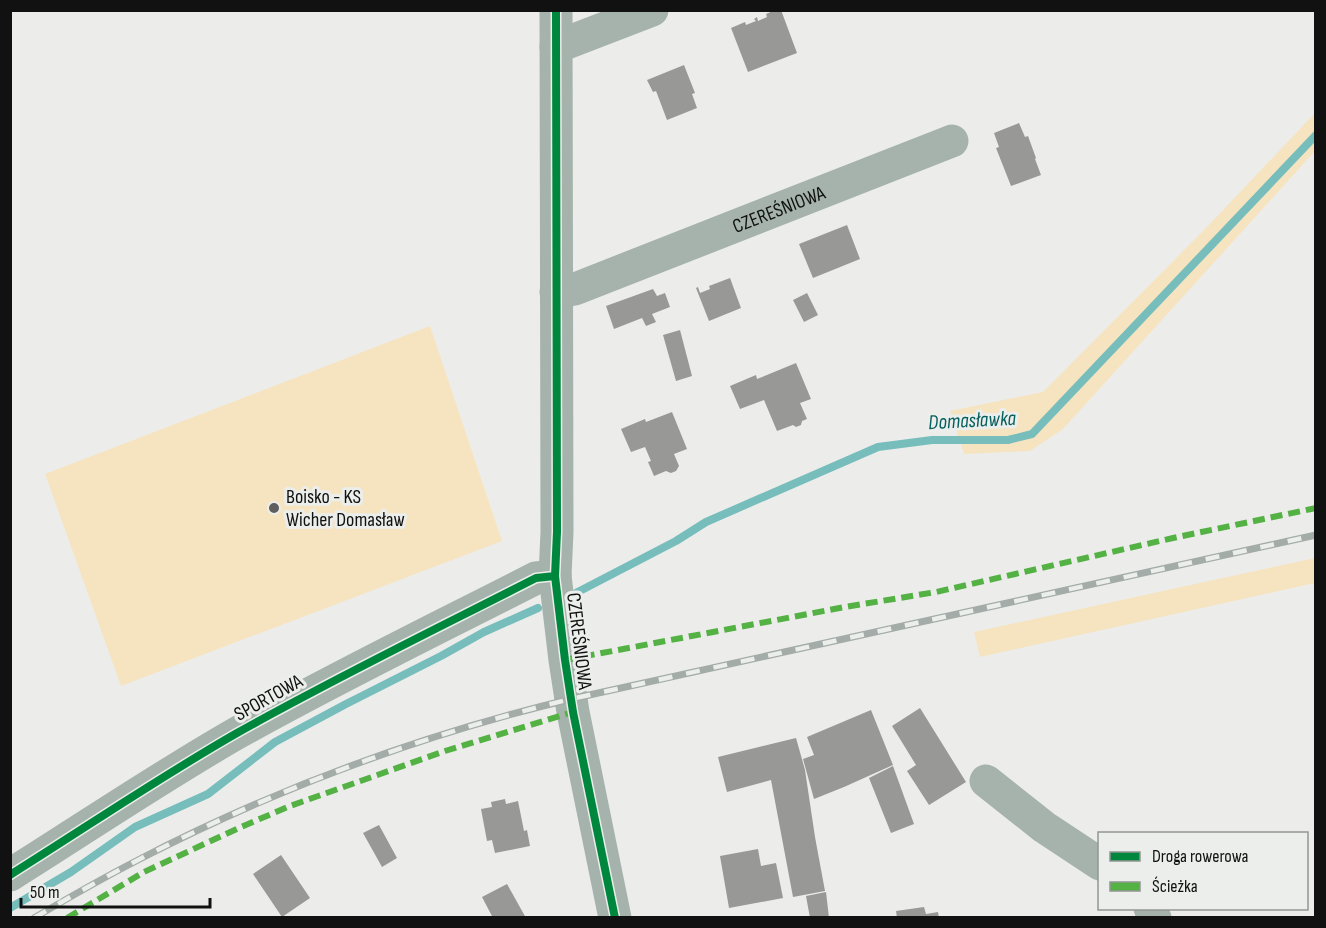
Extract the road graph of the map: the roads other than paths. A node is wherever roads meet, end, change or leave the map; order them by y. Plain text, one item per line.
1 (556, 10) edge
2 (652, 10) edge
3 (556, 47) junction
4 (952, 141) dead end
5 (556, 292) junction
6 (555, 576) junction
7 (986, 781) dead end
8 (1098, 863) edge
9 (10, 875) edge
10 (615, 918) edge

1 - 3 street
2 - 3 street
3 - 5 street
4 - 5 street, CZEREŚNIOWA
5 - 6 street, CZEREŚNIOWA
6 - 9 street, SPORTOWA
6 - 10 street, CZEREŚNIOWA
7 - 8 street

